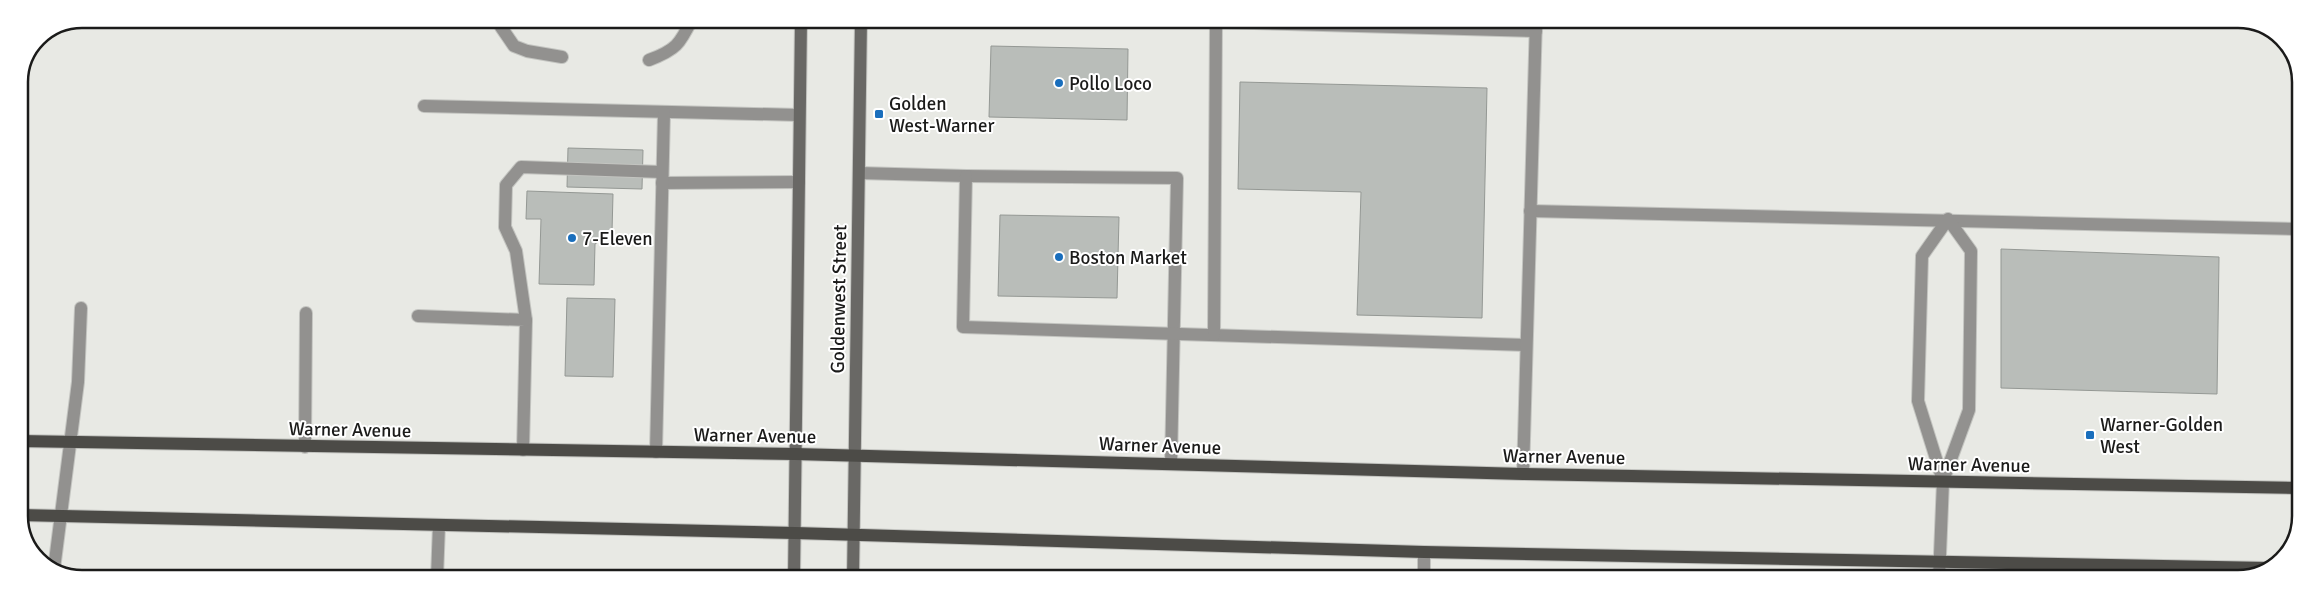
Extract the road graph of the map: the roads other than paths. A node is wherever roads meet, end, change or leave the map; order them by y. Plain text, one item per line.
1 (502, 28) edge
2 (688, 28) edge
3 (801, 28) edge
4 (860, 28) edge
5 (1216, 28) edge
6 (1536, 28) edge
7 (562, 57) dead end
8 (649, 60) dead end
9 (424, 106) dead end
10 (664, 113) junction
11 (799, 115) junction
12 (859, 172) junction
13 (966, 176) junction
14 (662, 177) junction
15 (799, 182) junction
16 (1530, 212) junction
17 (1948, 220) junction
18 (2291, 229) edge
19 (81, 308) dead end
20 (306, 313) dead end
21 (418, 316) dead end
22 (526, 320) junction
23 (1174, 334) junction
24 (1214, 335) junction
25 (1526, 345) junction
26 (28, 441) edge
27 (70, 443) junction
28 (305, 447) junction
29 (523, 450) junction
30 (656, 452) junction
31 (796, 454) junction
32 (854, 455) junction
33 (1171, 464) junction
34 (1523, 474) junction
35 (1943, 481) junction
36 (2292, 488) edge
37 (28, 515) edge
38 (59, 516) junction
39 (439, 525) junction
40 (795, 533) junction
41 (854, 536) junction
42 (1424, 552) junction
43 (1940, 562) junction
44 (55, 563) edge
45 (2255, 568) edge
46 (437, 570) edge
47 (794, 570) edge
48 (853, 570) edge
49 (1424, 570) edge
50 (1940, 570) edge

1 - 7 lane
2 - 8 lane
3 - 11 main road
4 - 12 main road, Goldenwest Street
5 - 24 lane
6 - 16 lane
9 - 10 lane
10 - 11 lane
10 - 14 lane
11 - 15 main road
12 - 13 lane
12 - 32 main road, Goldenwest Street
13 - 23 lane
13 - 23 lane
14 - 15 lane
14 - 22 lane
14 - 30 lane
15 - 31 main road
16 - 17 lane
16 - 25 lane
17 - 18 lane
17 - 35 lane
17 - 35 lane
19 - 27 lane
20 - 28 lane
21 - 22 lane
22 - 29 lane
23 - 24 lane
23 - 33 lane
24 - 25 lane
25 - 34 lane
26 - 27 main road, Warner Avenue
27 - 28 main road, Warner Avenue
27 - 38 lane
28 - 29 main road, Warner Avenue
29 - 30 main road, Warner Avenue
30 - 31 main road, Warner Avenue
31 - 32 main road, Warner Avenue
31 - 40 main road
32 - 33 main road, Warner Avenue
32 - 41 main road, Goldenwest Street
33 - 34 main road, Warner Avenue
34 - 35 main road, Warner Avenue
35 - 36 main road, Warner Avenue
35 - 43 lane
37 - 38 main road
38 - 39 main road
38 - 44 lane
39 - 40 main road
39 - 46 lane
40 - 41 main road
40 - 47 main road
41 - 42 main road
41 - 48 main road, Goldenwest Street
42 - 43 main road
42 - 49 lane
43 - 45 main road
43 - 50 lane

